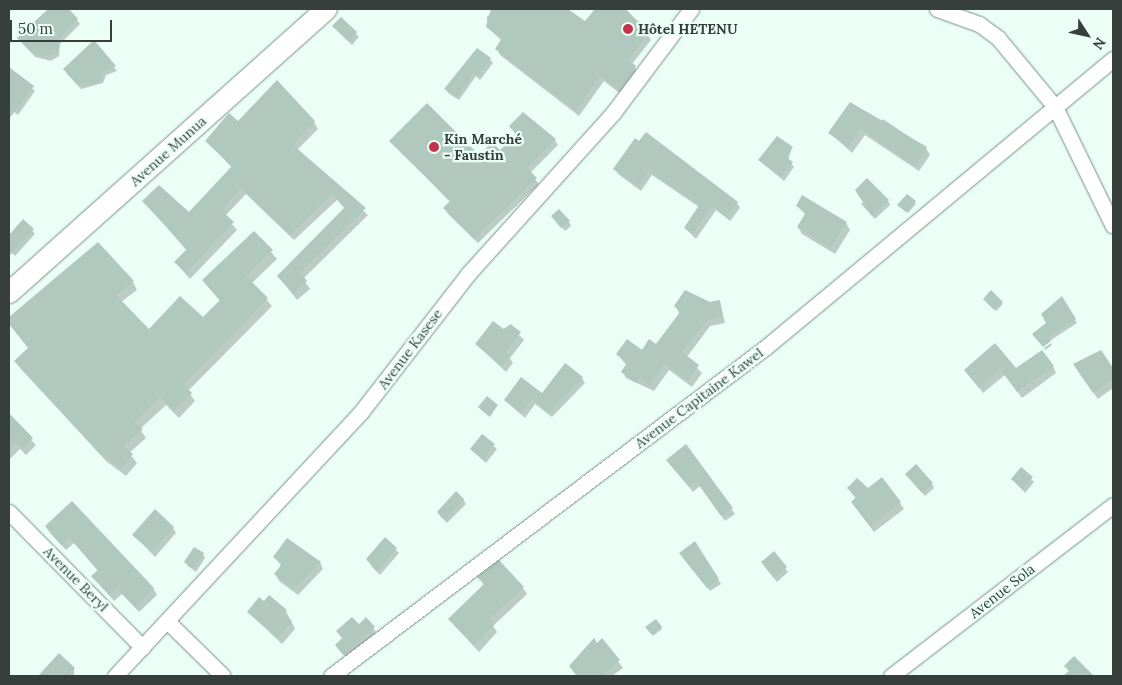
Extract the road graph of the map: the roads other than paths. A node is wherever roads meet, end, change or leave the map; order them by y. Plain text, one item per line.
1 (326, 9) edge
2 (691, 9) edge
3 (937, 9) edge
4 (1113, 59) edge
5 (1055, 107) junction
6 (1113, 226) edge
7 (9, 292) edge
8 (1113, 505) edge
9 (9, 512) edge
10 (166, 621) junction
11 (142, 647) junction
12 (115, 676) edge
13 (223, 676) edge
14 (331, 676) edge
15 (890, 676) edge

1 - 7 main road, Avenue Munua
2 - 10 street, Avenue Kasese
3 - 5 street
4 - 5 street, Avenue Capitaine Kawel
5 - 6 street
5 - 14 street, Avenue Capitaine Kawel
8 - 15 street, Avenue Sola
9 - 11 street, Avenue Beryl
10 - 11 street, Avenue Kasese
10 - 13 street
11 - 12 street, Avenue Kasese

